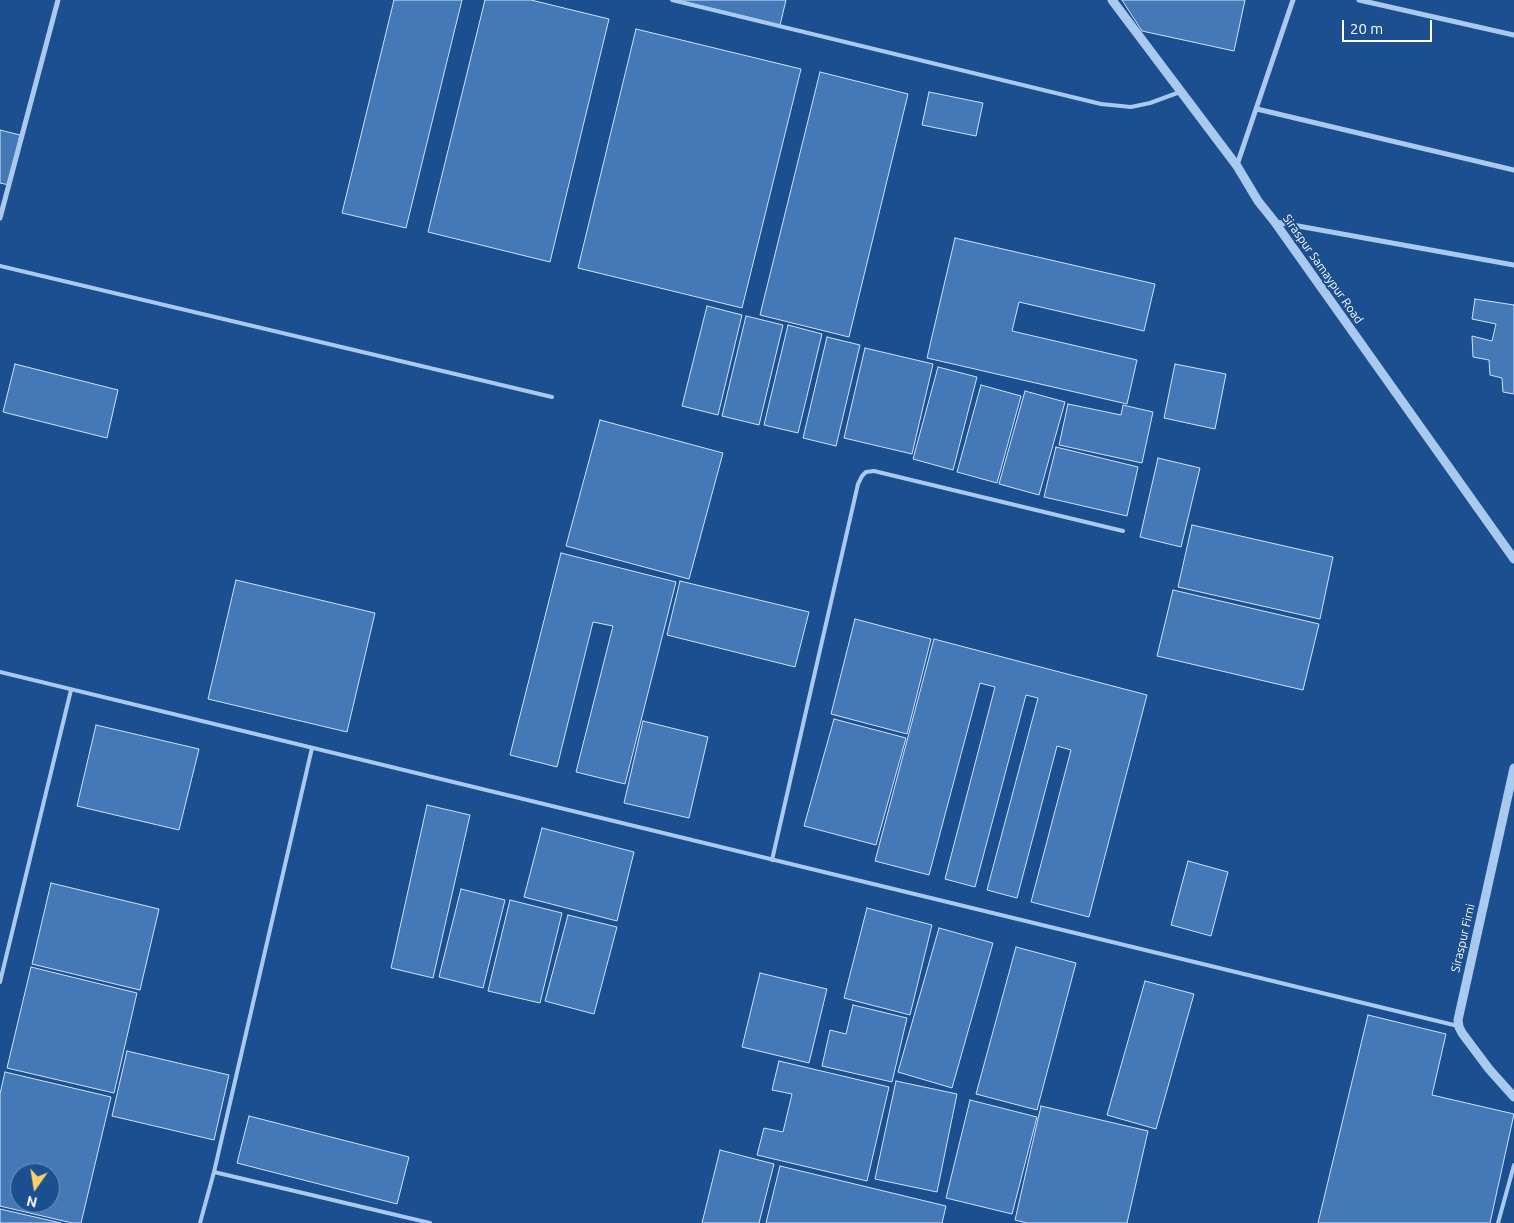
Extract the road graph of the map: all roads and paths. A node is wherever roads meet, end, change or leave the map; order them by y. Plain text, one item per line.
1 (58, 0) edge
2 (672, 0) edge
3 (1112, 0) edge
4 (1293, 0) edge
5 (1359, 0) edge
6 (1514, 35) edge
7 (1180, 92) junction
8 (1257, 109) junction
9 (1237, 166) junction
10 (1514, 170) edge
11 (0, 218) edge
12 (1274, 221) junction
13 (1514, 264) edge
14 (0, 266) edge
15 (552, 397) dead end
16 (1123, 531) dead end
17 (1513, 557) edge
18 (0, 672) edge
19 (71, 690) junction
20 (312, 748) junction
21 (1514, 768) edge
22 (772, 860) junction
23 (0, 982) edge
24 (1459, 1027) junction
25 (1514, 1097) edge
26 (1514, 1165) edge
27 (214, 1172) junction
28 (200, 1223) edge
29 (430, 1223) edge
30 (1498, 1223) edge

1 - 11 street
2 - 7 lane
3 - 7 street, Siraspur Samaypur Road
4 - 8 street
5 - 6 street
7 - 9 street, Siraspur Samaypur Road
8 - 9 street
8 - 10 street
9 - 12 street, Siraspur Samaypur Road
12 - 13 street
12 - 17 street, Siraspur Samaypur Road
14 - 15 lane
16 - 22 lane
18 - 19 lane
19 - 20 lane
19 - 23 lane
20 - 22 lane
20 - 27 lane
21 - 24 street, Siraspur Firni
22 - 24 lane
24 - 25 street
26 - 30 lane
27 - 28 lane
27 - 29 lane

